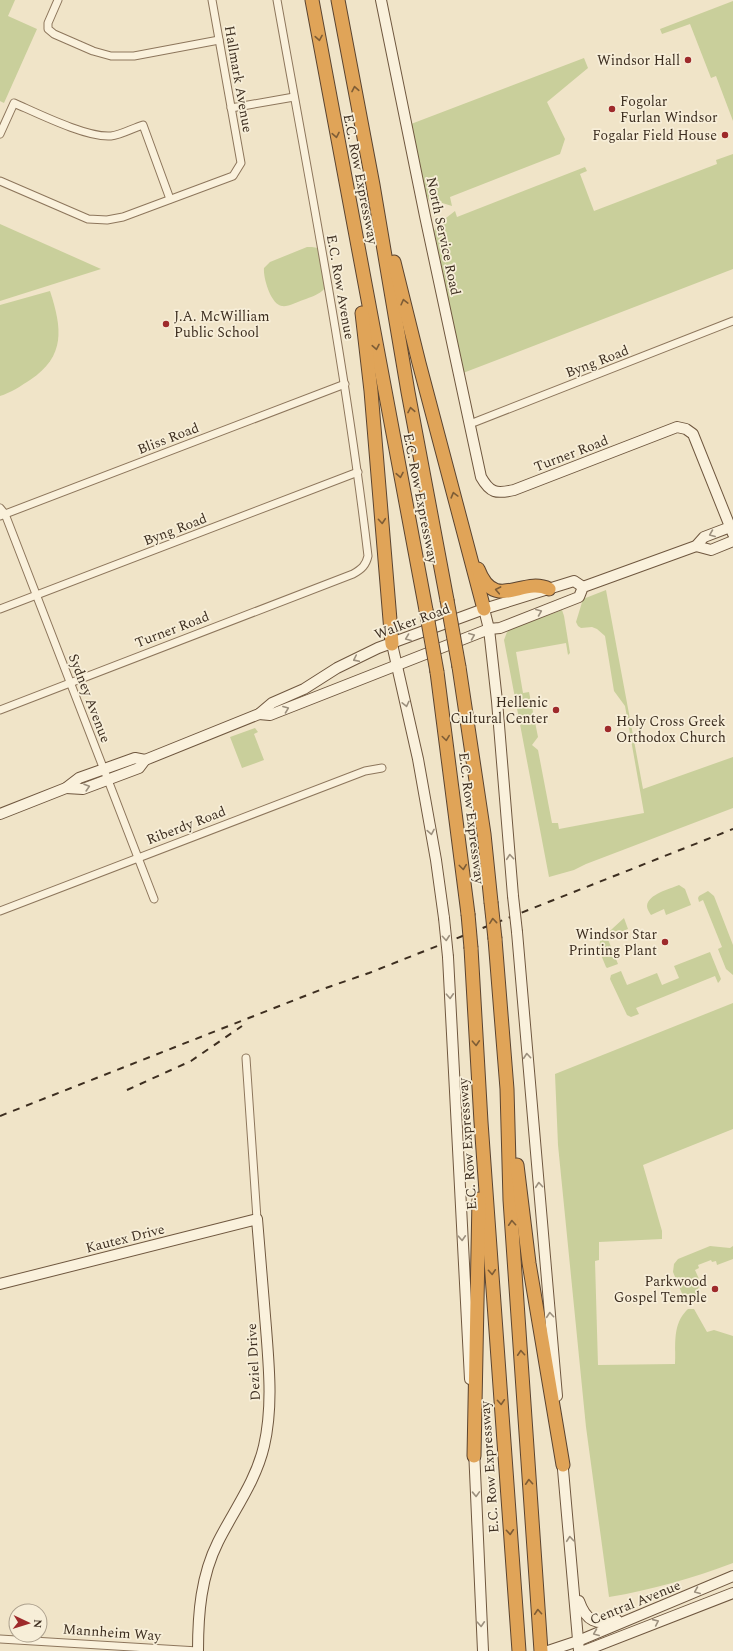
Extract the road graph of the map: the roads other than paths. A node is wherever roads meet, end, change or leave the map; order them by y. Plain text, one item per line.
1 (58, 0) edge
2 (212, 0) edge
3 (277, 0) edge
4 (312, 0) edge
5 (338, 0) edge
6 (381, 0) edge
7 (219, 40) junction
8 (294, 97) junction
9 (231, 108) junction
10 (0, 134) edge
11 (0, 181) edge
12 (373, 185) junction
13 (170, 199) junction
14 (353, 226) junction
15 (733, 322) edge
16 (345, 384) junction
17 (470, 424) junction
18 (358, 472) junction
19 (481, 477) joint
20 (0, 508) edge
21 (2, 515) edge
22 (732, 529) edge
23 (464, 533) junction
24 (733, 541) edge
25 (696, 546) junction
26 (353, 574) joint
27 (584, 587) junction
28 (549, 589) junction
29 (37, 595) junction
30 (0, 609) edge
31 (484, 609) junction
32 (489, 629) junction
33 (392, 644) junction
34 (397, 666) junction
35 (70, 683) junction
36 (0, 710) edge
37 (259, 714) junction
38 (145, 760) junction
39 (382, 768) dead end
40 (104, 769) junction
41 (108, 780) junction
42 (66, 788) junction
43 (0, 814) edge
44 (138, 858) junction
45 (154, 899) dead end
46 (0, 910) edge
47 (246, 1058) dead end
48 (507, 1089) junction
49 (481, 1122) junction
50 (258, 1219) junction
51 (0, 1284) edge
52 (474, 1456) junction
53 (563, 1465) junction
54 (733, 1576) edge
55 (573, 1578) junction
56 (733, 1593) edge
57 (632, 1619) junction
58 (0, 1638) edge
59 (579, 1646) edge
60 (552, 1649) edge
61 (198, 1651) edge
62 (483, 1651) edge
63 (519, 1651) edge
64 (541, 1651) edge
65 (584, 1651) edge

1 - 7 street
2 - 7 street, Hallmark Avenue
3 - 8 street, E.C. Row Avenue
4 -> 14 highway, E.C. Row Expressway
12 -> 5 highway, E.C. Row Expressway
6 - 17 main road, North Service Road
7 - 9 street, Hallmark Avenue
8 - 9 street
8 - 16 street, E.C. Row Avenue
9 - 13 street, Hallmark Avenue
10 - 13 street
11 - 13 street
23 -> 12 highway
48 -> 12 highway, E.C. Row Expressway, bridge
14 -> 33 highway
14 -> 49 highway, E.C. Row Expressway, bridge
15 - 17 street, Byng Road
16 - 18 street, E.C. Row Avenue
16 - 21 street, Bliss Road
17 - 19 main road, North Service Road
18 - 26 street, E.C. Row Avenue
18 - 29 street, Byng Road
19 - 22 main road, Turner Road
20 - 21 street, Sydney Avenue
21 - 29 street, Sydney Avenue
22 -> 25 main road, Walker Road
28 -> 23 highway
23 - 31 highway
24 - 25 main road, Walker Road
25 - 27 main road, Walker Road
26 - 35 street, Turner Road
27 - 28 main road, Walker Road
32 -> 27 main road, Walker Road
28 - 31 main road, Walker Road
29 - 30 street, Byng Road
29 - 35 street, Sydney Avenue
31 - 32 main road
31 -> 33 main road, Walker Road
34 -> 32 main road, Walker Road
53 -> 32 main road, bridge
33 - 34 main road
33 -> 37 main road, Walker Road
37 -> 34 main road, Walker Road
34 -> 52 main road, bridge
35 - 36 street, Turner Road
35 - 40 street, Sydney Avenue
37 - 38 main road, Walker Road
38 - 40 main road, Walker Road
38 - 41 main road, Walker Road
39 - 44 street, Riberdy Road
40 - 41 street, Sydney Avenue
40 - 42 main road, Walker Road
42 -> 41 main road, Walker Road
41 - 44 street, Sydney Avenue
42 - 43 main road, Walker Road
44 - 45 street, Sydney Avenue
44 - 46 street, Riberdy Road
47 - 50 street, Deziel Drive
48 - 53 highway
64 -> 48 highway, E.C. Row Expressway
49 - 52 highway
49 -> 63 highway, E.C. Row Expressway
50 - 51 main road, Kautex Drive
50 - 61 main road, Deziel Drive
52 -> 62 main road
55 -> 53 main road
54 -> 57 main road, Central Avenue
55 - 57 main road
55 - 59 main road
65 -> 56 main road, Central Avenue
57 -> 59 main road, Central Avenue
58 - 61 street, Mannheim Way
59 - 60 main road, Central Avenue

